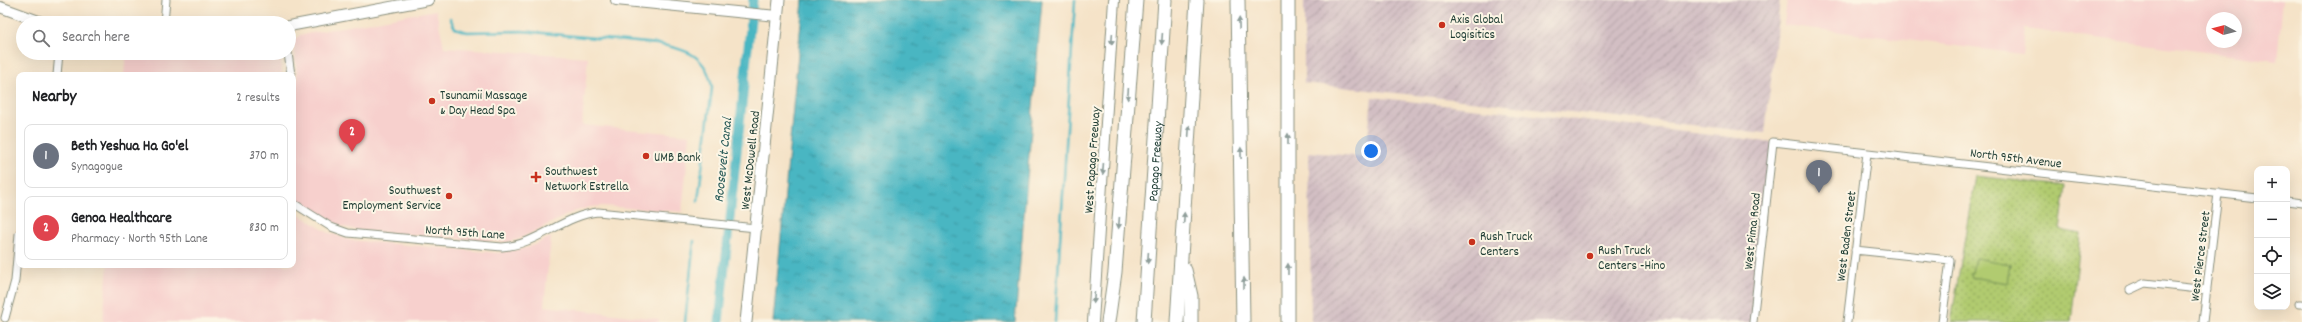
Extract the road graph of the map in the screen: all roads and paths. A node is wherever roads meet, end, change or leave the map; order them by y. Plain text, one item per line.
1 (166, 0) edge
2 (428, 0) edge
3 (616, 0) edge
4 (779, 0) edge
5 (1114, 0) edge
6 (1136, 0) edge
7 (1164, 0) edge
8 (1197, 0) edge
9 (1238, 0) edge
10 (1288, 0) edge
11 (646, 1) edge
12 (0, 7) edge
13 (25, 16) edge
14 (165, 16) edge
15 (777, 16) junction
16 (296, 25) edge
17 (58, 60) edge
18 (289, 60) edge
19 (57, 72) edge
20 (291, 72) edge
21 (1773, 142) joint
22 (1867, 153) junction
23 (2218, 193) junction
24 (2254, 198) edge
25 (2290, 201) edge
26 (2302, 203) edge
27 (296, 205) edge
28 (756, 228) junction
29 (1855, 250) junction
30 (1182, 257) junction
31 (16, 268) edge
32 (2130, 290) dead end
33 (2207, 290) junction
34 (5, 319) edge
35 (746, 322) edge
36 (1093, 322) edge
37 (1108, 322) edge
38 (1144, 322) edge
39 (1177, 322) edge
40 (1191, 322) edge
41 (1243, 322) edge
42 (1288, 322) edge
43 (1752, 322) edge
44 (1847, 322) edge
45 (1942, 322) edge
46 (2203, 322) edge

1 - 14 street
2 - 16 street
3 - 11 street
4 - 15 main road, West McDowell Road
5 -> 36 street, West Papago Freeway
6 -> 37 highway
7 -> 38 highway, Papago Freeway
30 -> 8 highway
41 -> 9 highway
42 -> 10 highway
11 - 15 street
12 - 13 street
15 - 28 main road, West McDowell Road
17 - 19 street
18 - 20 street
21 - 22 street, North 95th Avenue
21 - 43 street, West Pima Road
22 - 23 street, North 95th Avenue
22 - 29 street, West Baden Street
23 - 24 street, North 95th Avenue
23 - 33 street, West Pierce Street
25 - 26 street
27 - 28 street, North 95th Lane
28 - 35 main road, West McDowell Road
29 - 44 street, West Baden Street
29 - 45 street
30 - 39 highway
30 - 40 highway
31 - 34 street
32 - 33 street
33 - 46 street, West Pierce Street

